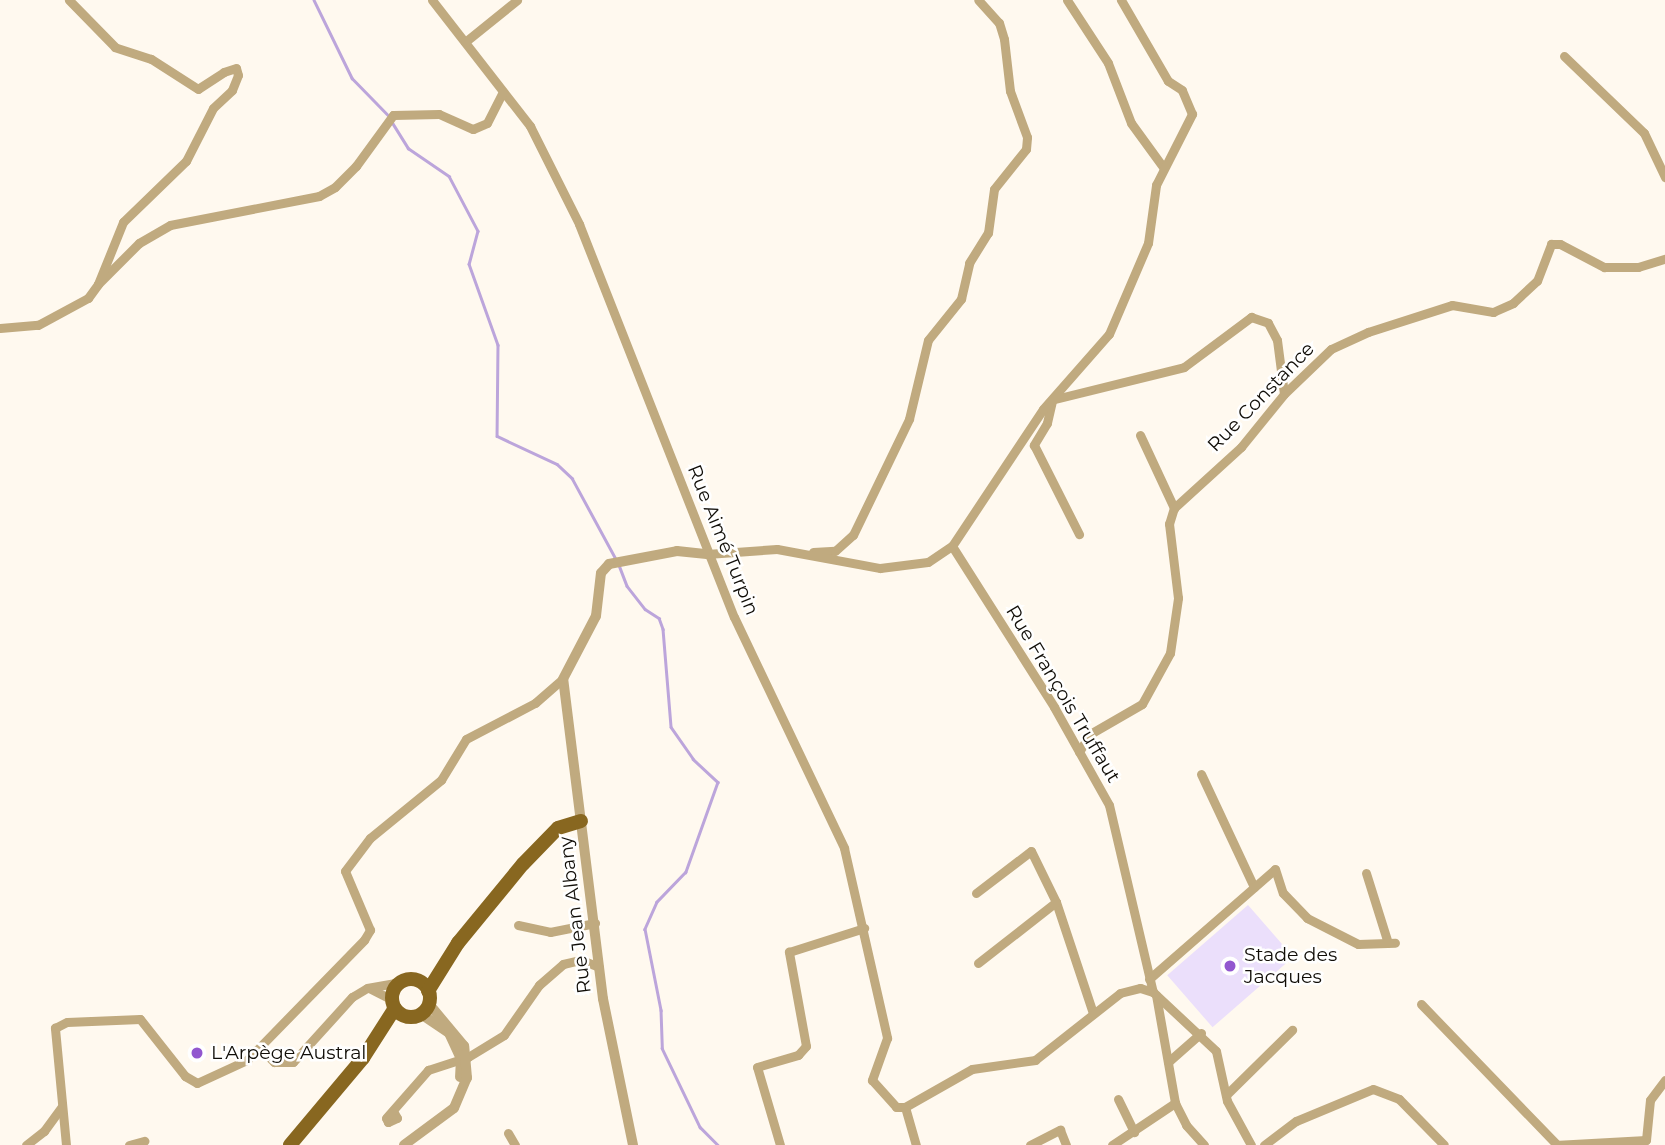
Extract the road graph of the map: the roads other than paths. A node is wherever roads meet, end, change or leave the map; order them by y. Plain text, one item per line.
1 (69, 0) edge
2 (432, 0) edge
3 (517, 0) edge
4 (978, 0) edge
5 (1067, 0) edge
6 (1121, 0) edge
7 (465, 43) junction
8 (1564, 56) dead end
9 (503, 92) junction
10 (1163, 166) junction
11 (1665, 177) edge
12 (1665, 259) edge
13 (98, 284) junction
14 (0, 328) edge
15 (1284, 394) junction
16 (1053, 400) junction
17 (1140, 435) dead end
18 (1174, 508) junction
19 (1079, 534) dead end
20 (952, 546) junction
21 (807, 552) junction
22 (707, 554) junction
23 (563, 679) junction
24 (1079, 752) junction
25 (1201, 774) dead end
26 (582, 821) junction
27 (1366, 873) dead end
28 (1254, 887) junction
29 (976, 893) dead end
30 (1056, 902) junction
31 (595, 923) junction
32 (518, 925) dead end
33 (864, 928) junction
34 (458, 943) junction
35 (978, 963) dead end
36 (599, 967) junction
37 (1149, 979) junction
38 (409, 981) junction
39 (367, 988) junction
40 (1154, 994) junction
41 (394, 1004) junction
42 (1421, 1004) dead end
43 (421, 1006) junction
44 (1093, 1013) junction
45 (1292, 1030) dead end
46 (1201, 1033) junction
47 (260, 1048) junction
48 (363, 1058) junction
49 (465, 1058) junction
50 (1168, 1062) junction
51 (1665, 1080) edge
52 (1226, 1095) junction
53 (1118, 1098) dead end
54 (1175, 1103) junction
55 (905, 1107) junction
56 (61, 1108) junction
57 (393, 1111) dead end
58 (1134, 1132) junction
59 (508, 1133) dead end
60 (144, 1141) dead end
61 (1647, 1142) edge
62 (26, 1145) edge
63 (66, 1145) edge
64 (129, 1145) edge
65 (290, 1145) edge
66 (404, 1145) edge
67 (515, 1145) edge
68 (634, 1145) edge
69 (780, 1145) edge
70 (916, 1145) edge
71 (1030, 1145) edge
72 (1066, 1145) edge
73 (1112, 1145) edge
74 (1204, 1145) edge
75 (1251, 1145) edge
76 (1264, 1145) edge
77 (1444, 1145) edge
78 (1556, 1145) edge

1 - 13 street
2 - 7 street, Rue Aimé Turpin
3 - 7 street
4 - 21 street
5 - 10 street
6 - 10 street
7 - 9 street, Rue Aimé Turpin
8 - 11 street
9 - 13 street
9 - 22 street, Rue Aimé Turpin
10 - 16 street
12 - 15 street, Rue Constance
13 - 14 street
15 - 16 street
15 - 18 street, Rue Constance
16 - 19 street
16 - 20 street
17 - 18 street
18 - 24 street
20 - 21 street
20 - 24 street, Rue François Truffaut
21 - 22 street
22 - 23 street
22 - 33 street, Rue Aimé Turpin
23 - 26 street, Rue Jean Albany
23 - 47 street
24 - 37 street, Rue François Truffaut
25 - 28 street
26 - 31 street, Rue Jean Albany
26 - 34 main road
27 - 28 street
28 - 37 street
29 - 30 street
30 - 35 street
30 - 44 street
31 - 32 street
31 - 36 street, Rue Jean Albany
33 - 55 street, Rue Aimé Turpin
33 - 69 street
34 - 38 main road
34 - 43 main road
36 - 49 street
36 - 68 street, Rue Jean Albany
37 - 40 street, Rue François Truffaut
38 - 39 street
38 - 41 main road
38 - 43 main road
39 - 41 street
39 - 47 street
40 - 44 street
40 - 46 street
40 - 50 street, Rue François Truffaut
41 - 43 main road
41 - 48 main road
42 - 78 street
43 - 48 main road
43 - 49 street
44 - 55 street
45 - 52 street
46 - 50 street
46 - 52 street
47 - 56 street
48 - 65 main road
49 - 57 street
49 - 66 street
50 - 54 street, Rue François Truffaut
51 - 61 street
52 - 75 street
53 - 58 street
54 - 58 street
54 - 74 street
55 - 70 street
56 - 62 street
56 - 63 street
58 - 73 street
59 - 67 street
60 - 64 street
61 - 78 street
71 - 72 street
76 - 77 street

